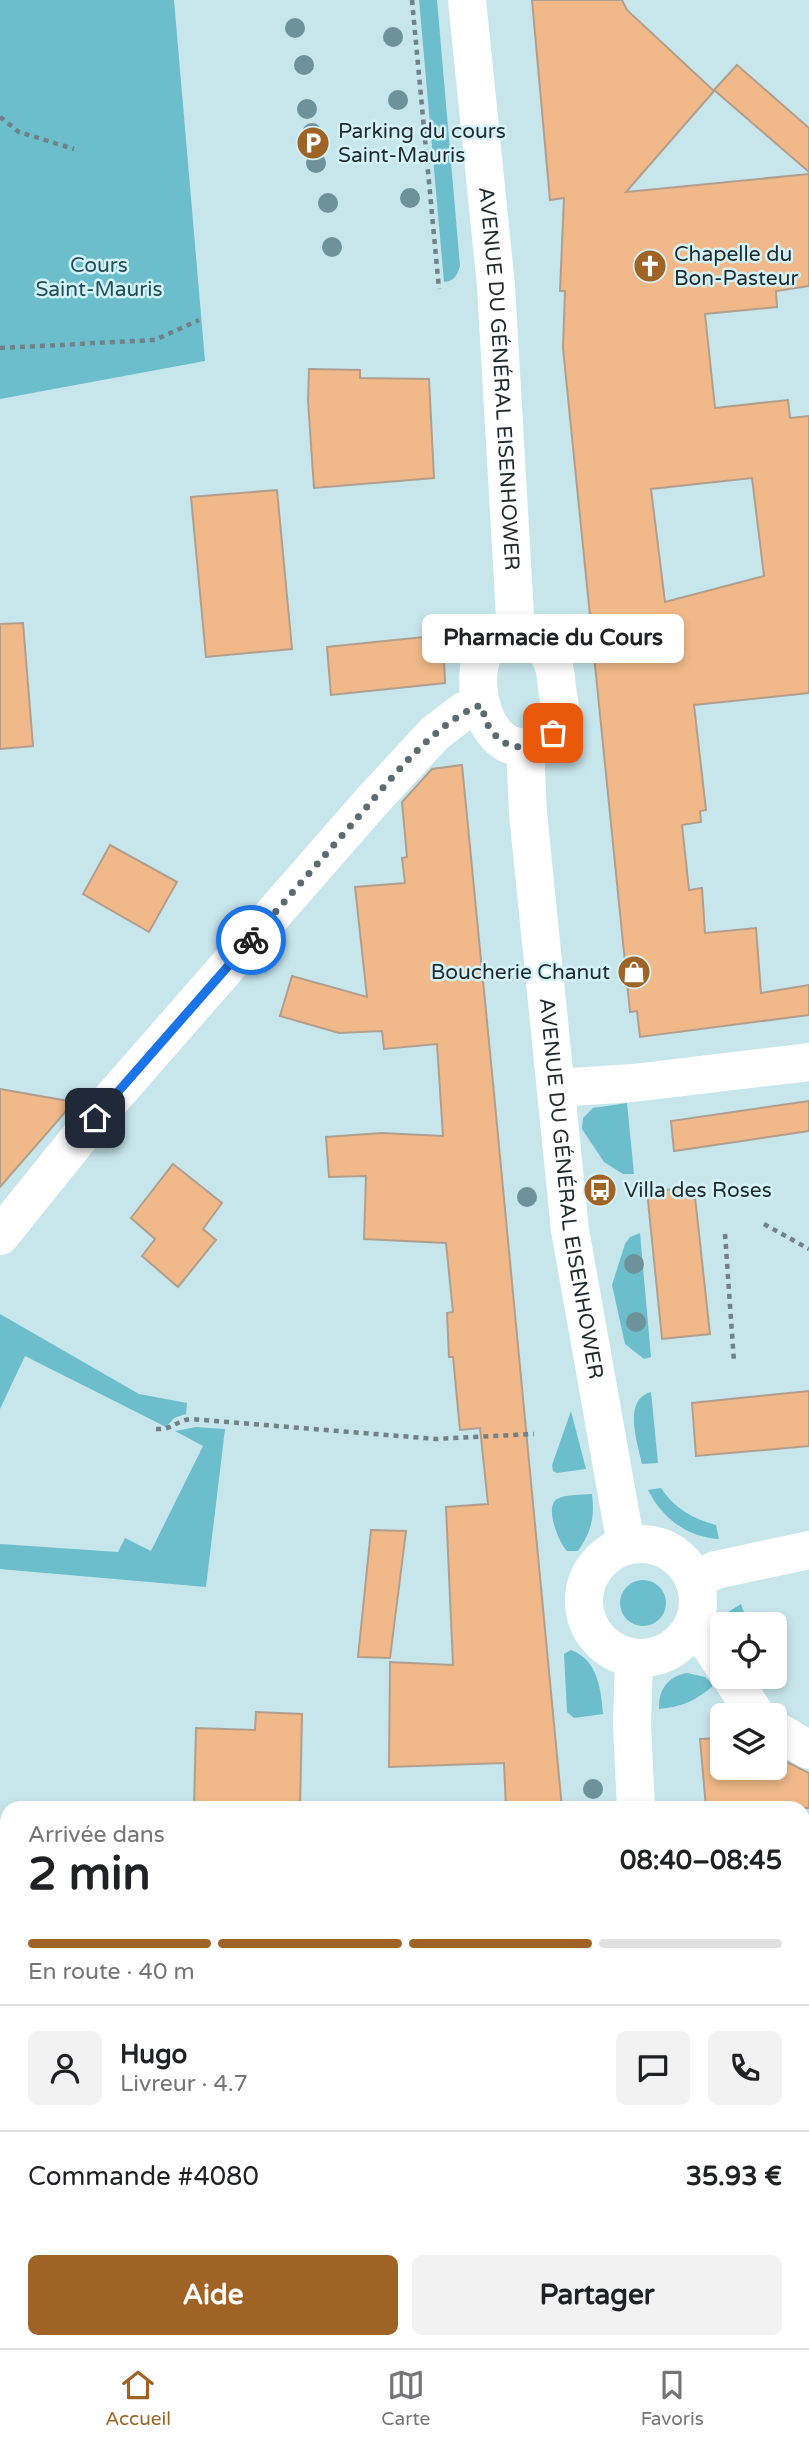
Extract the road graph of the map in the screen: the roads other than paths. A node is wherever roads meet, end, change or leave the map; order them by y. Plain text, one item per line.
1 (467, 0) edge
2 (516, 633) junction
3 (481, 705) junction
4 (525, 747) junction
5 (809, 1062) edge
6 (556, 1088) junction
7 (0, 1236) edge
8 (626, 1545) junction
9 (809, 1550) edge
10 (694, 1580) junction
11 (691, 1629) junction
12 (710, 1645) edge
13 (634, 1658) junction
14 (787, 1737) edge
15 (809, 1750) edge
16 (636, 1801) edge

1 - 2 main road, AVENUE DU GÉNÉRAL EISENHOWER
2 - 3 main road
2 - 4 main road
3 - 4 main road
3 - 7 main road
4 - 6 main road, AVENUE DU GÉNÉRAL EISENHOWER
5 - 6 main road
6 - 8 main road, AVENUE DU GÉNÉRAL EISENHOWER
8 - 10 main road
8 - 13 main road
9 - 10 main road
10 - 11 main road
11 - 12 main road
11 - 13 main road
13 - 16 main road
14 - 15 main road

